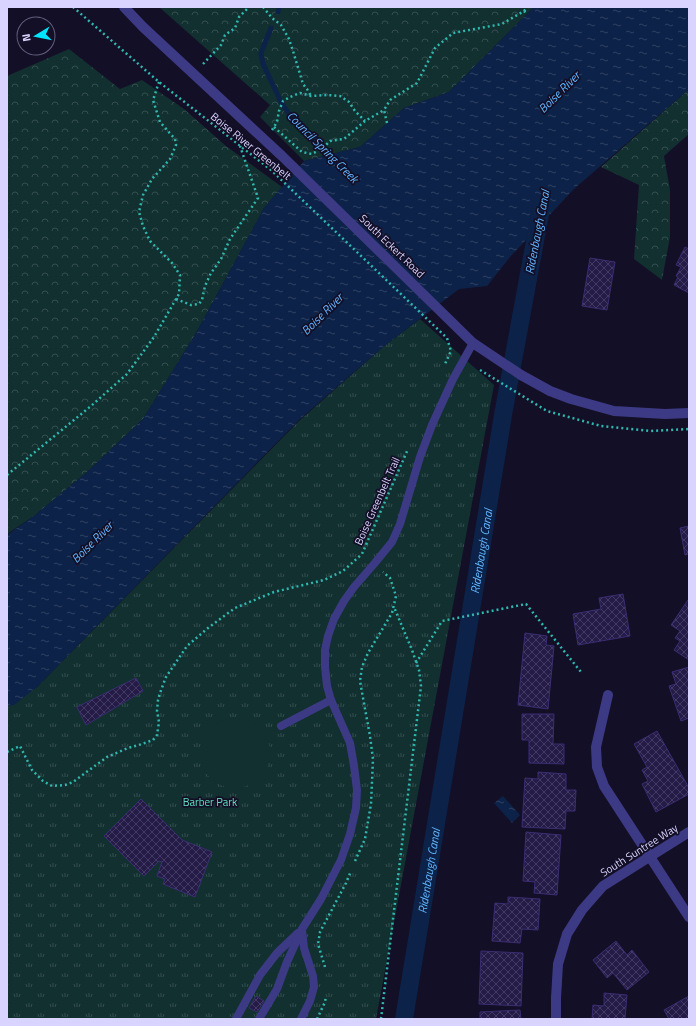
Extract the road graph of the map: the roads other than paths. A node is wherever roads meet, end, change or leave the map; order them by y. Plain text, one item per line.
1 (124, 7) edge
2 (473, 343) junction
3 (689, 413) edge
4 (608, 694) dead end
5 (331, 700) junction
6 (282, 726) dead end
7 (689, 832) edge
8 (650, 857) junction
9 (689, 918) edge
10 (302, 929) junction
11 (236, 1019) edge
12 (259, 1019) edge
13 (302, 1019) edge
14 (556, 1019) edge

1 - 2 street, South Eckert Road
2 - 3 street, South Eckert Road
2 - 5 lane
4 - 8 street
5 - 6 lane
5 - 10 lane
7 - 8 street, South Suntree Way
8 - 9 street
8 - 14 street, South Suntree Way
10 - 11 lane
10 - 12 lane
10 - 13 lane

